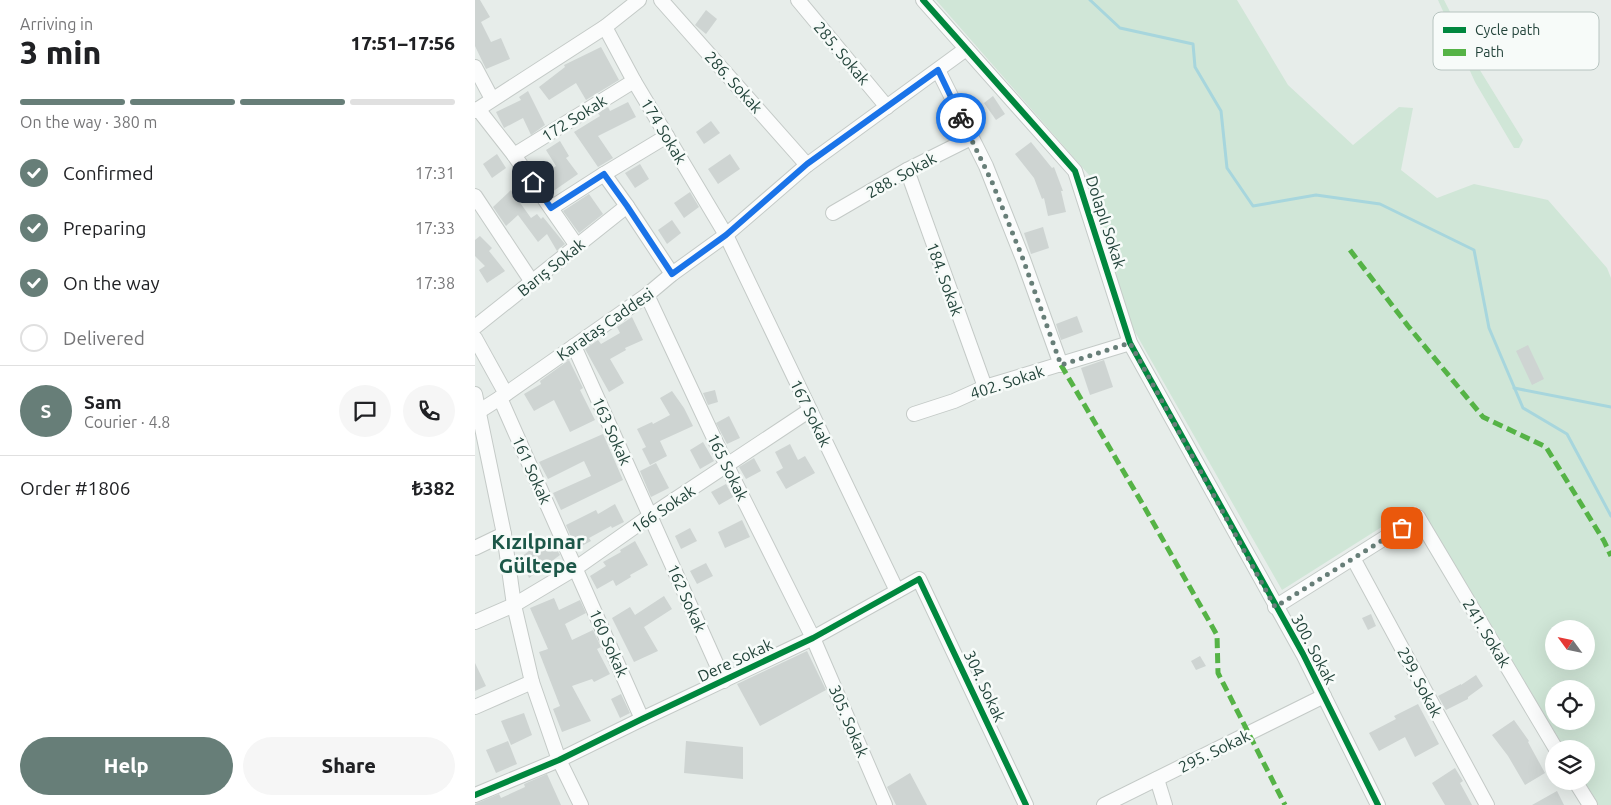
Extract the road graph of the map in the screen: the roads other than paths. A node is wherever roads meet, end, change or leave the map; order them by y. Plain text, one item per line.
1 (639, 0) edge
2 (661, 0) edge
3 (798, 0) edge
4 (923, 0) edge
5 (605, 27) junction
6 (966, 49) junction
7 (475, 67) edge
8 (938, 70) junction
9 (635, 81) junction
10 (492, 100) junction
11 (887, 107) junction
12 (476, 110) edge
13 (667, 136) junction
14 (971, 138) junction
15 (514, 155) junction
16 (807, 164) junction
17 (907, 170) junction
18 (604, 174) junction
19 (475, 196) edge
20 (627, 206) junction
21 (551, 208) junction
22 (833, 213) dead end
23 (726, 235) junction
24 (577, 246) junction
25 (672, 274) junction
26 (532, 282) junction
27 (647, 295) junction
28 (475, 328) edge
29 (475, 338) edge
30 (1130, 343) junction
31 (574, 346) junction
32 (479, 353) edge
33 (1061, 365) junction
34 (985, 387) junction
35 (475, 394) edge
36 (503, 396) junction
37 (810, 410) junction
38 (478, 412) junction
39 (914, 414) dead end
40 (1178, 430) joint
41 (727, 466) junction
42 (650, 516) junction
43 (504, 534) junction
44 (475, 548) edge
45 (1353, 558) junction
46 (576, 568) junction
47 (919, 579) joint
48 (897, 591) junction
49 (514, 605) junction
50 (1275, 607) junction
51 (475, 622) edge
52 (813, 638) junction
53 (724, 681) junction
54 (532, 682) junction
55 (1324, 696) junction
56 (475, 707) edge
57 (642, 719) junction
58 (1551, 740) edge
59 (559, 760) junction
60 (1157, 779) junction
61 (1580, 790) edge
62 (475, 796) edge
63 (581, 805) edge
64 (885, 805) edge
65 (1026, 805) edge
66 (1104, 805) edge
67 (1165, 805) edge
68 (1378, 805) edge
69 (1487, 805) edge
70 (1589, 805) edge

1 - 5 street
2 - 16 street, 286. Sokak
3 - 11 street, 285. Sokak
4 - 6 street, Dolaplı Sokak
5 - 9 street, 174 Sokak
5 - 10 street
6 - 8 street, Karataş Caddesi
6 - 30 street, Dolaplı Sokak
7 - 10 street
8 - 11 street, Karataş Caddesi
8 - 14 street
9 - 13 street, 174 Sokak
9 - 15 street, 172 Sokak
10 - 12 street
11 - 16 street, Karataş Caddesi
12 - 15 street
13 - 18 street
13 - 23 street, 174 Sokak
14 - 17 street, 288. Sokak
14 - 33 street
15 - 21 street
16 - 23 street, Karataş Caddesi
17 - 22 street, 288. Sokak
17 - 34 street, 184. Sokak
18 - 20 street
18 - 21 street
19 - 26 street
20 - 24 street, Barış Sokak
20 - 25 street
21 - 24 street
23 - 25 street, Karataş Caddesi
23 - 37 street, 167 Sokak
24 - 26 street, Barış Sokak
25 - 27 street, Karataş Caddesi
26 - 28 street, Barış Sokak
27 - 31 street, Karataş Caddesi
27 - 41 street, 165 Sokak
29 - 32 street, 161 Sokak
30 - 33 street, 402. Sokak
30 - 40 street, Dolaplı Sokak
31 - 36 street, Karataş Caddesi
31 - 42 street, 163 Sokak
32 - 36 street, 161 Sokak
33 - 34 street, 402. Sokak
34 - 39 street, 402. Sokak
35 - 38 street
36 - 38 street, Karataş Caddesi
36 - 46 street, 161 Sokak
37 - 41 street, 166 Sokak
37 - 48 street, 167 Sokak
38 - 43 street
40 - 50 street, 300. Sokak
41 - 42 street, 166 Sokak
41 - 52 street, 165 Sokak
42 - 46 street, 166 Sokak
42 - 53 street, 162 Sokak
43 - 44 street
43 - 49 street
45 - 50 street
45 - 58 street, 241. Sokak
45 - 69 street, 299. Sokak
46 - 49 street, 166 Sokak
46 - 57 street, 160 Sokak
47 - 48 street, Dere Sokak
47 - 65 street, 304. Sokak
48 - 52 street, Dere Sokak
49 - 51 street, 166 Sokak
49 - 54 street
50 - 55 street, 300. Sokak
52 - 53 street, Dere Sokak
52 - 64 street, 305. Sokak
53 - 57 street, Dere Sokak
54 - 56 street
54 - 59 street
55 - 60 street, 295. Sokak
55 - 68 street, 300. Sokak
57 - 59 street, Dere Sokak
59 - 62 street, Dere Sokak
59 - 63 street
60 - 66 street, 295. Sokak
60 - 67 street
61 - 70 street

